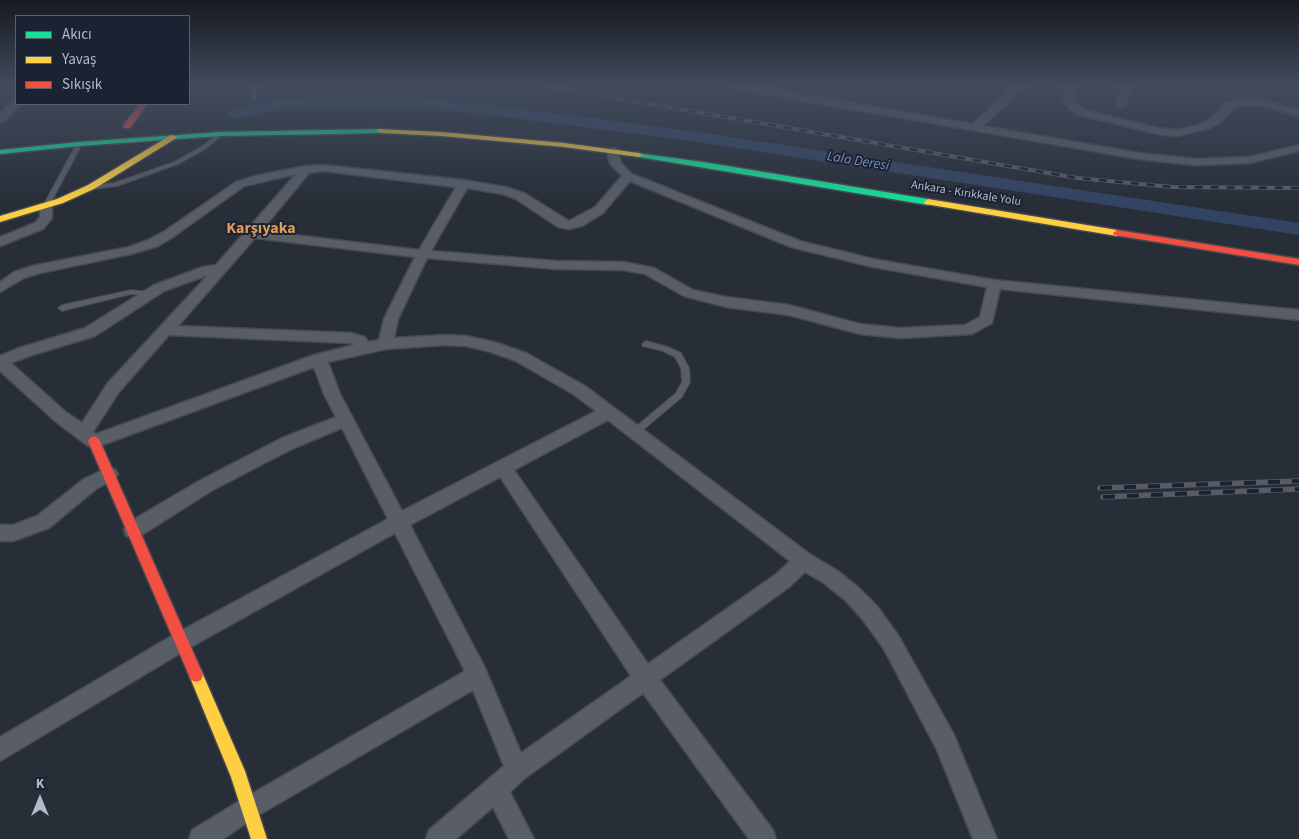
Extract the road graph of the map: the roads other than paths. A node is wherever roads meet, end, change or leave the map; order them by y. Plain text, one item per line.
1 (124, 125) edge
2 (142, 125) edge
3 (959, 125) edge
4 (979, 125) edge
5 (1134, 125) edge
6 (1207, 125) edge
7 (976, 128) junction
8 (220, 134) junction
9 (174, 137) junction
10 (79, 144) junction
11 (1299, 148) edge
12 (613, 151) junction
13 (0, 152) edge
14 (306, 169) junction
15 (628, 176) junction
16 (463, 184) junction
17 (91, 187) junction
18 (46, 206) junction
19 (0, 219) edge
20 (252, 234) junction
21 (0, 242) edge
22 (423, 254) junction
23 (1285, 260) junction
24 (1299, 262) edge
25 (221, 269) junction
26 (1299, 270) edge
27 (994, 284) junction
28 (0, 288) edge
29 (148, 294) junction
30 (62, 308) dead end
31 (1299, 315) edge
32 (165, 330) junction
33 (386, 344) junction
34 (646, 344) dead end
35 (364, 348) junction
36 (319, 359) junction
37 (0, 363) edge
38 (609, 412) junction
39 (346, 420) junction
40 (635, 432) junction
41 (89, 437) junction
42 (502, 467) junction
43 (109, 474) junction
44 (399, 522) junction
45 (134, 530) junction
46 (0, 533) edge
47 (804, 561) junction
48 (182, 641) junction
49 (478, 676) junction
50 (646, 680) junction
51 (0, 750) edge
52 (517, 770) junction
53 (496, 789) junction
54 (249, 808) junction
55 (201, 839) edge
56 (259, 839) edge
57 (438, 839) edge
58 (522, 839) edge
59 (764, 839) edge
60 (985, 839) edge

1 - 2 main road
3 - 7 street
4 - 7 street
5 - 6 street
7 - 11 street
8 - 9 main road, Ankara - Kırıkkale Yolu
8 - 12 main road, Ankara - Kırıkkale Yolu
8 - 17 lane
9 - 10 main road, Ankara - Kırıkkale Yolu
9 - 17 main road
10 - 13 main road, Ankara - Kırıkkale Yolu
10 - 18 lane
12 - 15 street
12 - 23 main road, Ankara - Kırıkkale Yolu
14 - 16 street
14 - 20 street
14 - 28 street
15 - 16 street
15 - 27 street
16 - 22 street
17 - 18 main road
18 - 19 main road
18 - 21 street
20 - 22 street
20 - 25 street
22 - 27 street
22 - 33 street
23 - 24 main road, Ankara - Kırıkkale Yolu
23 - 26 street
25 - 29 street
25 - 32 street
27 - 31 street
29 - 30 lane
29 - 37 street
32 - 35 street
32 - 41 street
33 - 35 street
33 - 38 street
34 - 40 lane
35 - 36 street
36 - 39 street
36 - 41 street
37 - 41 street
38 - 40 street
38 - 42 street
39 - 44 street
39 - 45 street
40 - 47 street
41 - 43 main road
42 - 44 street
42 - 50 street
43 - 45 main road
43 - 46 street
44 - 48 street
44 - 49 street
45 - 48 main road
47 - 50 street
47 - 60 street
48 - 51 street
48 - 54 main road
49 - 52 street
49 - 54 street
50 - 52 street
50 - 59 street
52 - 53 street
53 - 57 street
53 - 58 street
54 - 55 street
54 - 56 main road

